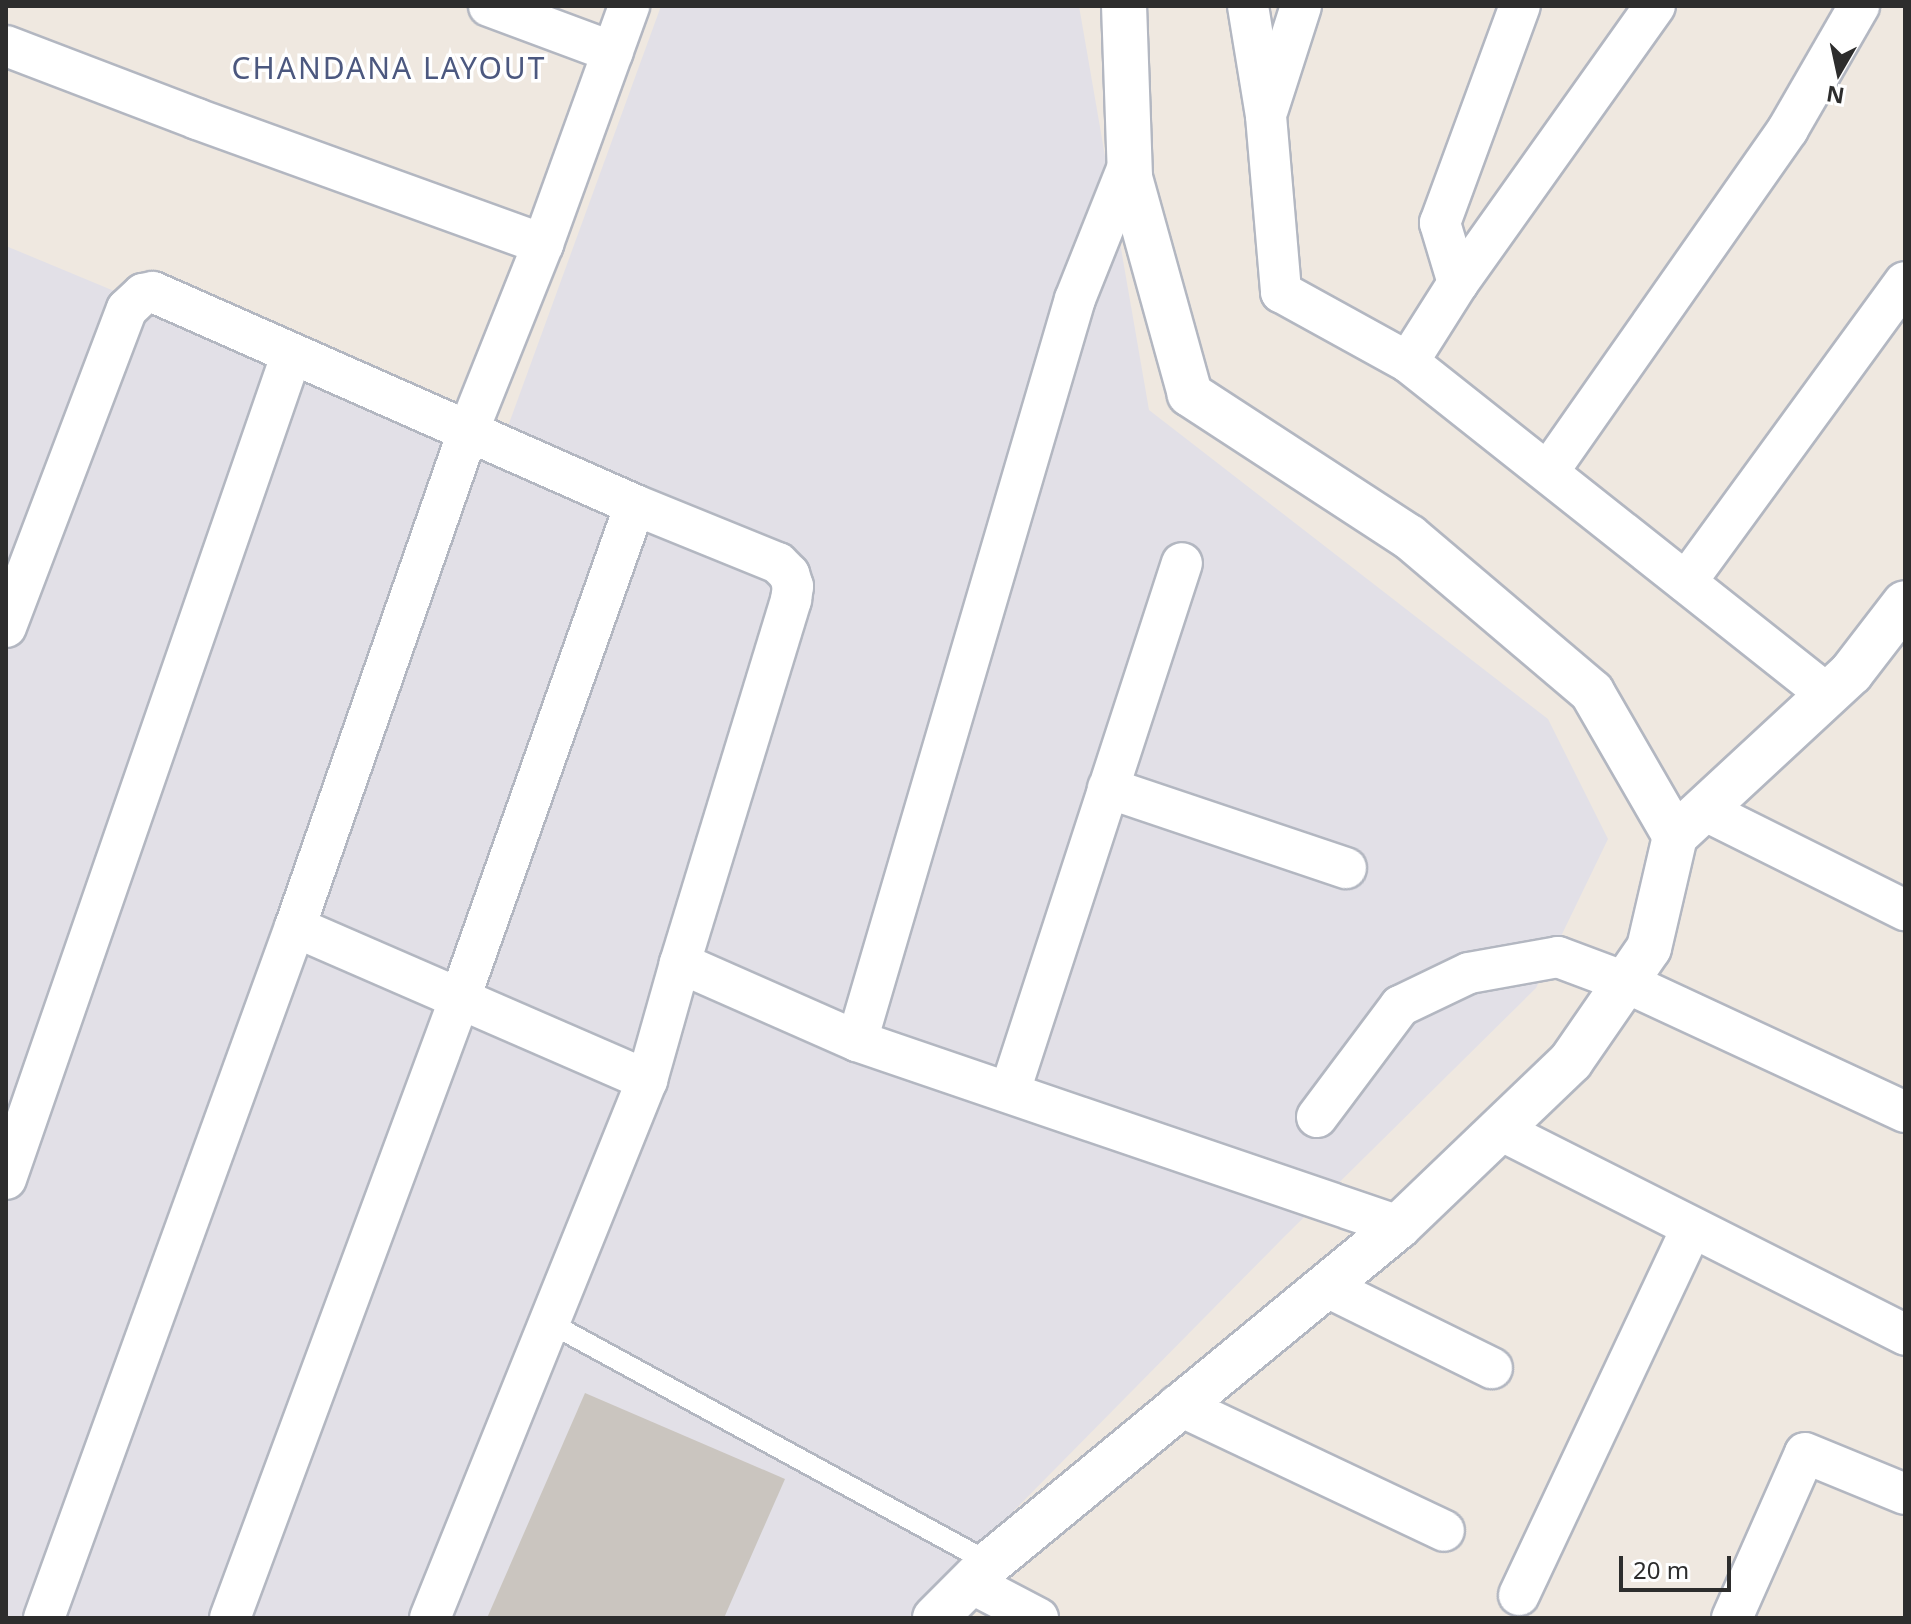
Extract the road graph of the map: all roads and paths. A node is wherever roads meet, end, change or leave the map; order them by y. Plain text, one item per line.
1 (489, 6) edge
2 (629, 6) edge
3 (1124, 6) edge
4 (1248, 6) edge
5 (1301, 6) edge
6 (1520, 6) edge
7 (1655, 6) edge
8 (1859, 6) edge
9 (6, 46) edge
10 (613, 52) junction
11 (1266, 116) junction
12 (1129, 164) junction
13 (543, 244) junction
14 (1905, 282) edge
15 (1458, 283) junction
16 (291, 356) junction
17 (1408, 362) junction
18 (469, 429) junction
19 (1548, 472) junction
20 (635, 505) junction
21 (1182, 563) dead end
22 (1686, 582) junction
23 (1905, 603) edge
24 (6, 627) edge
25 (1828, 695) junction
26 (1108, 788) junction
27 (1690, 823) junction
28 (1346, 868) dead end
29 (1905, 910) edge
30 (295, 927) junction
31 (680, 963) junction
32 (1625, 982) junction
33 (460, 998) junction
34 (857, 1041) junction
35 (647, 1080) junction
36 (1010, 1091) junction
37 (1905, 1112) edge
38 (1317, 1117) dead end
39 (1500, 1130) junction
40 (6, 1179) edge
41 (1399, 1226) junction
42 (1692, 1228) junction
43 (1325, 1286) junction
44 (550, 1323) junction
45 (1905, 1335) edge
46 (1492, 1368) dead end
47 (1178, 1405) junction
48 (1905, 1494) edge
49 (1444, 1531) dead end
50 (979, 1573) junction
51 (1519, 1595) dead end
52 (44, 1618) edge
53 (230, 1618) edge
54 (430, 1618) edge
55 (935, 1618) edge
56 (1038, 1618) edge
57 (1732, 1618) edge

1 - 10 street
2 - 10 street
3 - 12 street
4 - 11 street
5 - 11 street
6 - 15 street
7 - 15 street
8 - 19 street
9 - 13 street
10 - 13 street
11 - 17 street
12 - 27 street
12 - 34 street
13 - 18 street
14 - 22 street
15 - 17 street
16 - 18 street
16 - 24 street
16 - 40 street
17 - 19 street
18 - 20 street
18 - 30 street
19 - 22 street
20 - 31 street
20 - 33 street
21 - 26 street
22 - 25 street
23 - 25 street
25 - 27 street
26 - 28 street
26 - 36 street
27 - 29 street
27 - 32 street
30 - 33 street
30 - 52 street
31 - 34 street
31 - 35 street
32 - 37 street
32 - 38 street
32 - 39 street
33 - 35 street
33 - 53 street
34 - 36 street
35 - 44 street
36 - 41 street
39 - 41 street
39 - 42 street
41 - 43 street
42 - 45 street
42 - 51 street
43 - 46 street
43 - 47 street
44 - 50 lane
44 - 54 street
47 - 49 street
47 - 50 street
48 - 57 street
50 - 55 street
50 - 56 street

